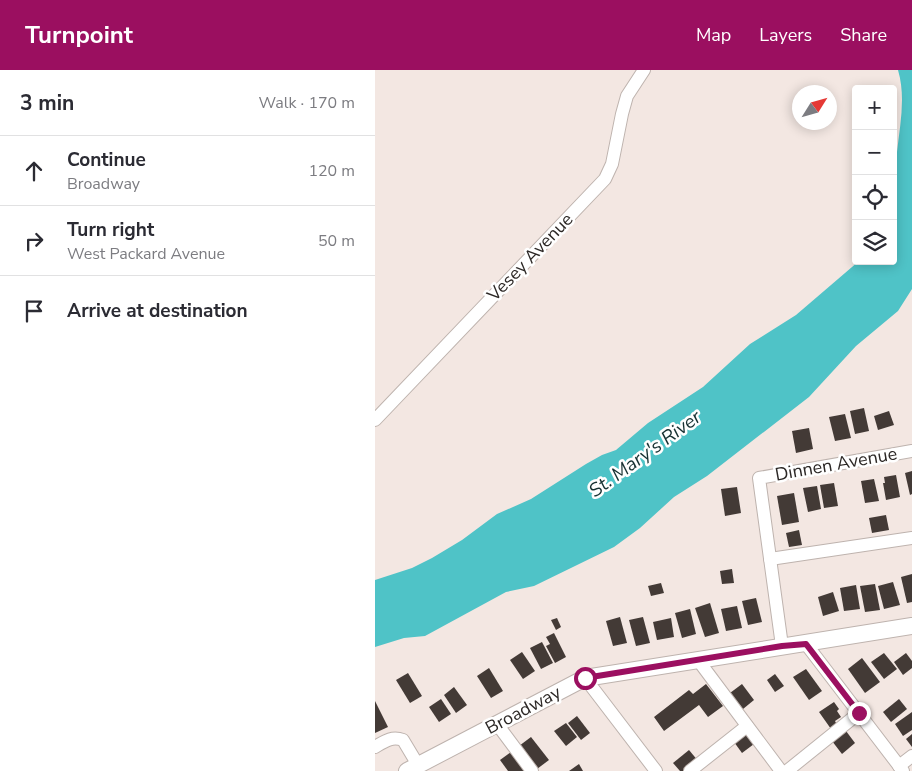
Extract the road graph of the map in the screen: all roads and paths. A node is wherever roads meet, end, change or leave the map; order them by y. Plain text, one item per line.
1 (644, 70) edge
2 (376, 416) edge
3 (912, 451) edge
4 (912, 538) edge
5 (770, 559) junction
6 (912, 626) edge
7 (806, 644) junction
8 (782, 646) junction
9 (698, 660) junction
10 (585, 678) junction
11 (859, 713) junction
12 (497, 724) junction
13 (747, 726) junction
14 (375, 747) edge
15 (912, 756) edge
16 (413, 768) edge
17 (901, 768) edge
18 (532, 771) edge
19 (656, 771) edge
20 (690, 771) edge
21 (781, 771) edge
22 (787, 771) edge

1 - 2 street, Vesey Avenue
3 - 5 street, Dinnen Avenue
4 - 5 street
5 - 8 street
6 - 7 main road, Broadway
7 - 8 main road, Broadway
7 - 11 street
8 - 9 main road, Broadway
9 - 10 main road, Broadway
9 - 13 street
10 - 12 main road, Broadway
10 - 19 street
11 - 17 street
11 - 22 street
12 - 16 main road, Broadway
12 - 18 street
13 - 20 street
13 - 21 street
14 - 16 street
15 - 17 street

